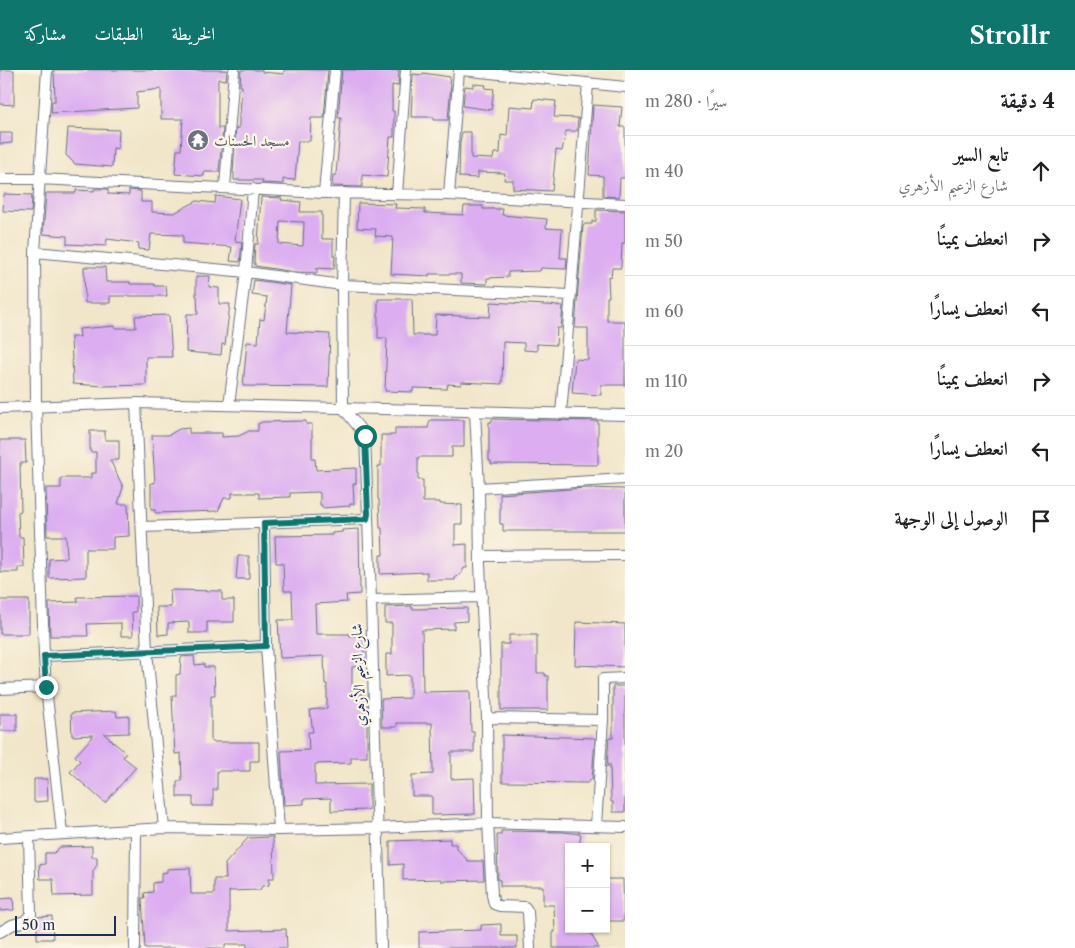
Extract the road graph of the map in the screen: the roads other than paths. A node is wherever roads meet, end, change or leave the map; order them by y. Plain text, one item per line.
1 (48, 70) edge
2 (234, 70) edge
3 (335, 70) edge
4 (406, 70) edge
5 (460, 70) edge
6 (588, 84) junction
7 (625, 87) edge
8 (40, 179) junction
9 (0, 180) edge
10 (225, 187) junction
11 (253, 189) junction
12 (324, 193) junction
13 (344, 193) junction
14 (397, 194) junction
15 (449, 195) junction
16 (578, 201) junction
17 (625, 204) edge
18 (35, 252) junction
19 (246, 272) junction
20 (342, 285) junction
21 (570, 295) junction
22 (136, 403) junction
23 (229, 405) junction
24 (36, 406) junction
25 (0, 408) edge
26 (343, 408) junction
27 (475, 412) junction
28 (561, 414) junction
29 (625, 415) edge
30 (625, 479) edge
31 (479, 488) junction
32 (367, 519) junction
33 (264, 523) junction
34 (143, 527) junction
35 (625, 555) edge
36 (480, 556) junction
37 (482, 597) junction
38 (371, 600) junction
39 (266, 646) junction
40 (148, 651) junction
41 (44, 656) junction
42 (625, 678) edge
43 (46, 687) junction
44 (0, 689) edge
45 (487, 718) junction
46 (603, 720) junction
47 (488, 823) junction
48 (596, 825) junction
49 (625, 827) edge
50 (164, 828) junction
51 (378, 828) junction
52 (136, 830) junction
53 (279, 830) junction
54 (62, 833) junction
55 (29, 837) junction
56 (0, 838) edge
57 (0, 932) edge
58 (135, 948) edge
59 (381, 948) edge
60 (530, 948) edge

1 - 8 street
2 - 10 street
3 - 12 street
4 - 14 street
5 - 6 street
5 - 15 street
6 - 7 street
6 - 16 street
8 - 9 street
8 - 10 street
8 - 18 street
10 - 11 street
11 - 12 street
11 - 19 street
12 - 13 street
13 - 14 street
13 - 20 street
14 - 15 street
15 - 16 street
16 - 17 street
16 - 21 street
18 - 19 street
18 - 24 street
19 - 20 street
19 - 23 street
20 - 21 street
20 - 26 street
21 - 28 street
22 - 23 street
22 - 24 street
22 - 34 street
23 - 26 street
24 - 25 street
24 - 41 street
26 - 27 street
26 - 32 street, شارع الزعيم الأزهري
27 - 28 street
27 - 31 street
28 - 29 street
30 - 31 street
31 - 36 street
32 - 33 street
32 - 38 street, شارع الزعيم الأزهري
33 - 34 street
33 - 39 street
34 - 40 street
35 - 36 street
36 - 37 street
37 - 38 street
37 - 45 street
38 - 51 street, شارع الزعيم الأزهري
39 - 40 street
39 - 53 street
40 - 41 street
40 - 50 street
41 - 43 street
42 - 46 street
43 - 44 street
43 - 54 street
45 - 46 street
45 - 47 street
46 - 48 street
47 - 48 street
47 - 51 street
47 - 60 street
48 - 49 street
50 - 52 street
50 - 53 street
51 - 53 street
51 - 59 street, شارع الزعيم الأزهري
52 - 54 street
52 - 58 street
54 - 55 street
55 - 56 street
55 - 57 street

